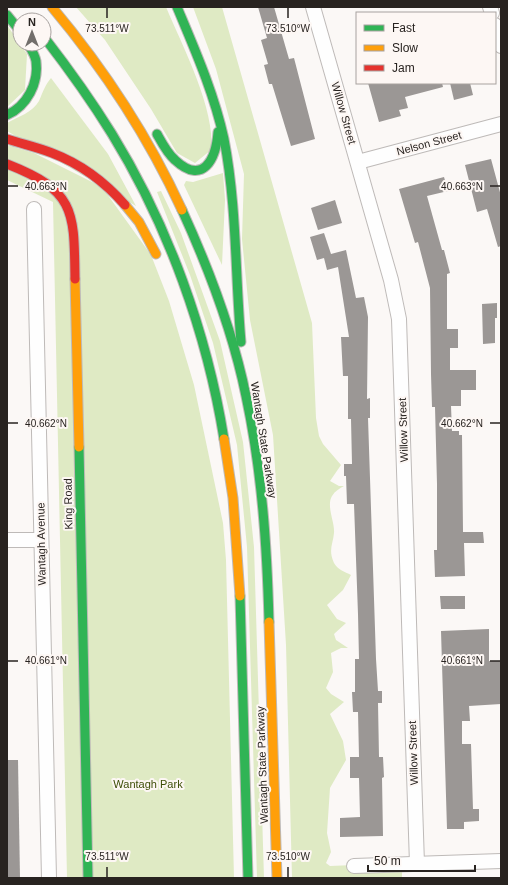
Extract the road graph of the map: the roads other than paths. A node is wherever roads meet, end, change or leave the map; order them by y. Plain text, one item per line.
1 (177, 7) edge
2 (313, 7) edge
3 (54, 9) edge
4 (496, 28) edge
5 (501, 46) edge
6 (52, 47) edge
7 (32, 52) edge
8 (137, 107) dead end
9 (7, 115) edge
10 (218, 117) junction
11 (501, 124) edge
12 (151, 125) dead end
13 (7, 139) edge
14 (358, 162) junction
15 (7, 164) edge
16 (34, 209) dead end
17 (160, 264) dead end
18 (191, 338) dead end
19 (246, 395) junction
20 (218, 404) junction
21 (7, 540) edge
22 (41, 540) junction
23 (501, 861) edge
24 (417, 864) junction
25 (354, 866) dead end
26 (49, 878) edge
27 (88, 878) edge
28 (248, 878) edge
29 (277, 878) edge

1 - 10 main road
2 - 14 street, Willow Street
3 - 8 main road
3 - 19 main road, Wantagh State Parkway
4 - 5 street
6 - 20 main road, Wantagh State Parkway
7 - 9 main road
10 - 12 main road
10 - 19 main road
11 - 14 street, Nelson Street
13 - 17 main road
14 - 24 street, Willow Street
15 - 27 main road, King Road
16 - 22 street, Wantagh Avenue
18 - 20 main road
19 - 29 main road, Wantagh State Parkway
20 - 28 main road, Wantagh State Parkway
21 - 22 street
22 - 26 street, Wantagh Avenue
23 - 24 street
24 - 25 street

